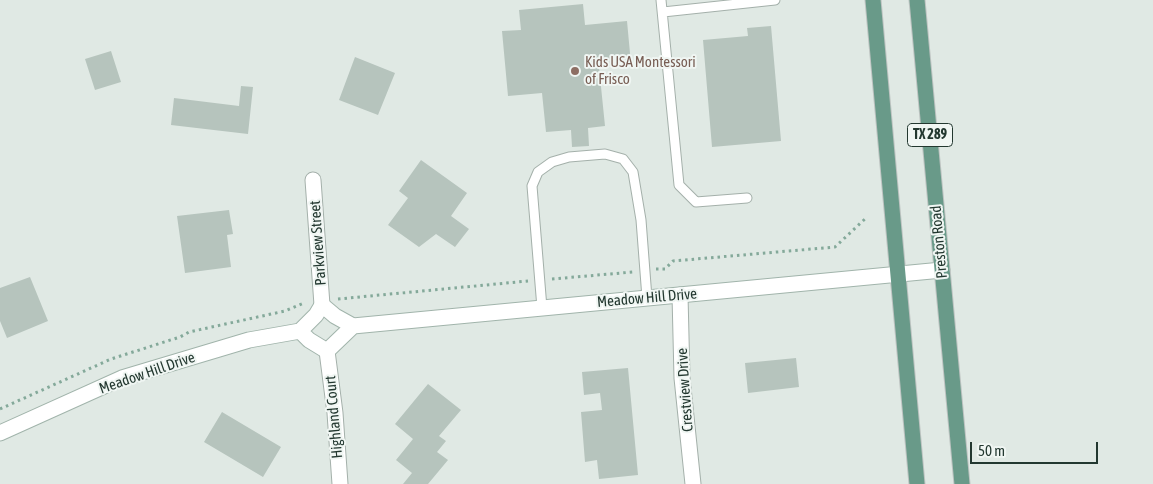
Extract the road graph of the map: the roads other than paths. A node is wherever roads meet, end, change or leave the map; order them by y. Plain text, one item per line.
1 (661, 0) edge
2 (775, 0) edge
3 (874, 0) edge
4 (917, 0) edge
5 (662, 12) junction
6 (313, 180) dead end
7 (747, 198) dead end
8 (942, 270) junction
9 (898, 275) junction
10 (680, 295) junction
11 (647, 298) junction
12 (322, 302) junction
13 (542, 308) junction
14 (353, 326) junction
15 (300, 331) junction
16 (327, 351) junction
17 (0, 433) edge
18 (340, 484) edge
19 (694, 484) edge
20 (917, 484) edge
21 (962, 484) edge

1 - 5 lane
2 - 5 lane
3 - 9 main road, TX 289
4 - 8 main road, Preston Road / TX 289
5 - 7 lane
6 - 12 street, Parkview Street
8 - 9 street, Meadow Hill Drive
8 - 21 main road, Preston Road / TX 289
9 - 10 street, Meadow Hill Drive
9 - 20 main road, TX 289
10 - 11 street, Meadow Hill Drive
10 - 19 street, Crestview Drive
11 - 13 street, Meadow Hill Drive
11 - 13 lane
12 - 14 street
12 - 15 street
13 - 14 street, Meadow Hill Drive
14 - 16 street
15 - 16 street
15 - 17 street, Meadow Hill Drive
16 - 18 street, Highland Court

